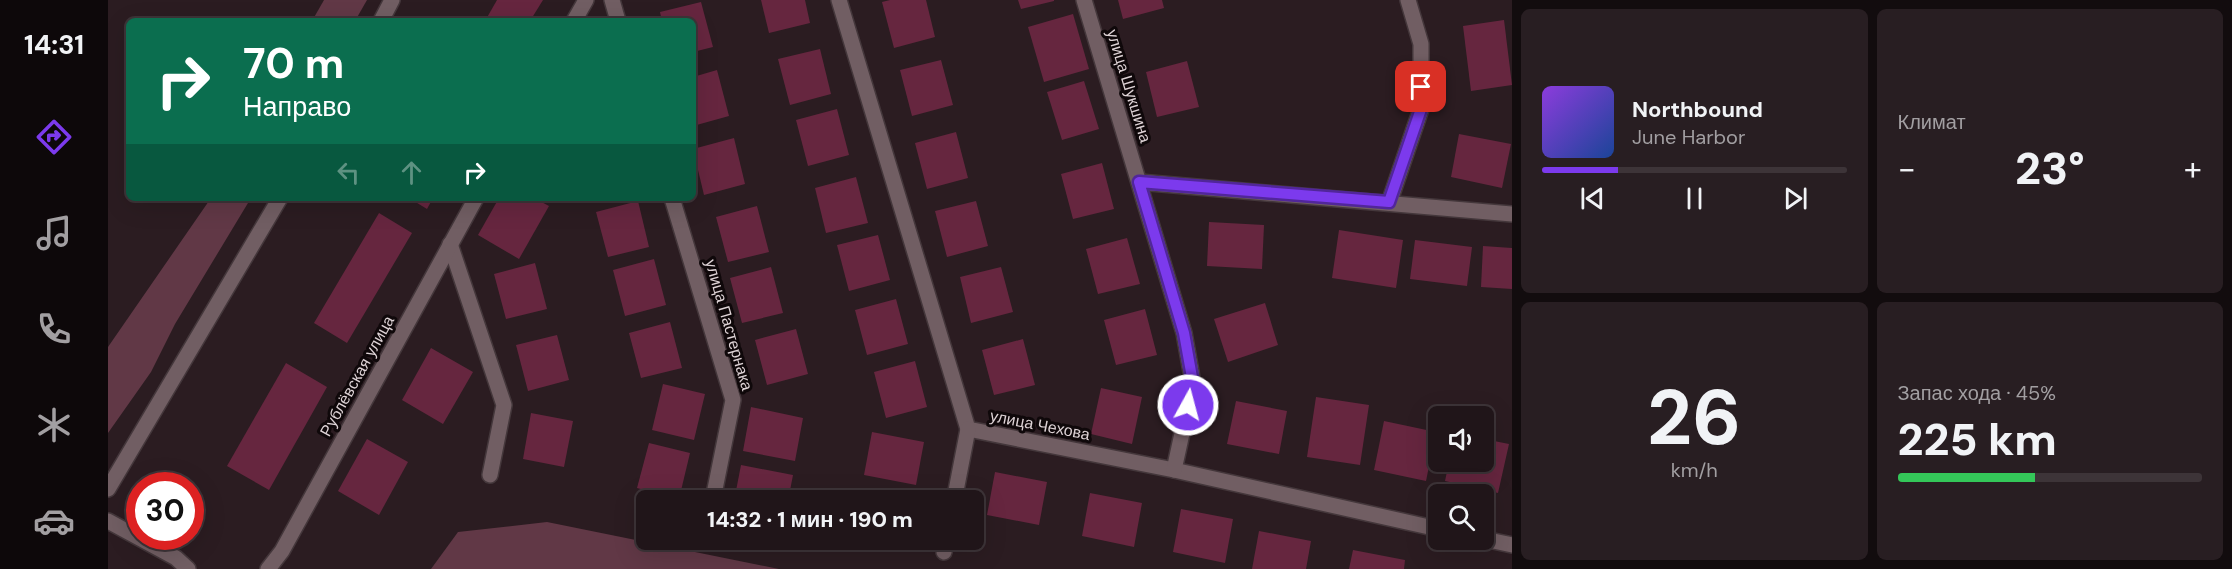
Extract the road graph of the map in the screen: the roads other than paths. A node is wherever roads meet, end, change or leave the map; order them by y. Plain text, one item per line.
1 (392, 0) edge
2 (585, 0) edge
3 (612, 0) edge
4 (839, 0) edge
5 (1084, 0) edge
6 (1408, 0) edge
7 (383, 18) edge
8 (576, 18) edge
9 (617, 18) edge
10 (1139, 182) junction
11 (278, 201) edge
12 (474, 201) edge
13 (673, 201) edge
14 (1389, 202) junction
15 (1512, 214) edge
16 (450, 244) junction
17 (968, 429) junction
18 (1174, 470) junction
19 (490, 475) dead end
20 (108, 489) edge
21 (715, 490) edge
22 (956, 490) edge
23 (108, 521) edge
24 (1428, 527) edge
25 (1494, 541) edge
26 (1512, 545) edge
27 (188, 569) edge
28 (268, 569) edge

1 - 7 street
2 - 8 street
3 - 9 street
4 - 17 street, улица Чехова
5 - 10 street, улица Шукшина
6 - 14 street
10 - 14 street
10 - 18 street, улица Шукшина
11 - 20 street
12 - 16 street, Рублёвская улица
13 - 21 street, улица Пастернака
14 - 15 street
16 - 19 street
16 - 28 street, Рублёвская улица
17 - 18 street, улица Чехова
17 - 22 street
18 - 24 street, улица Чехова
23 - 27 street
25 - 26 street

